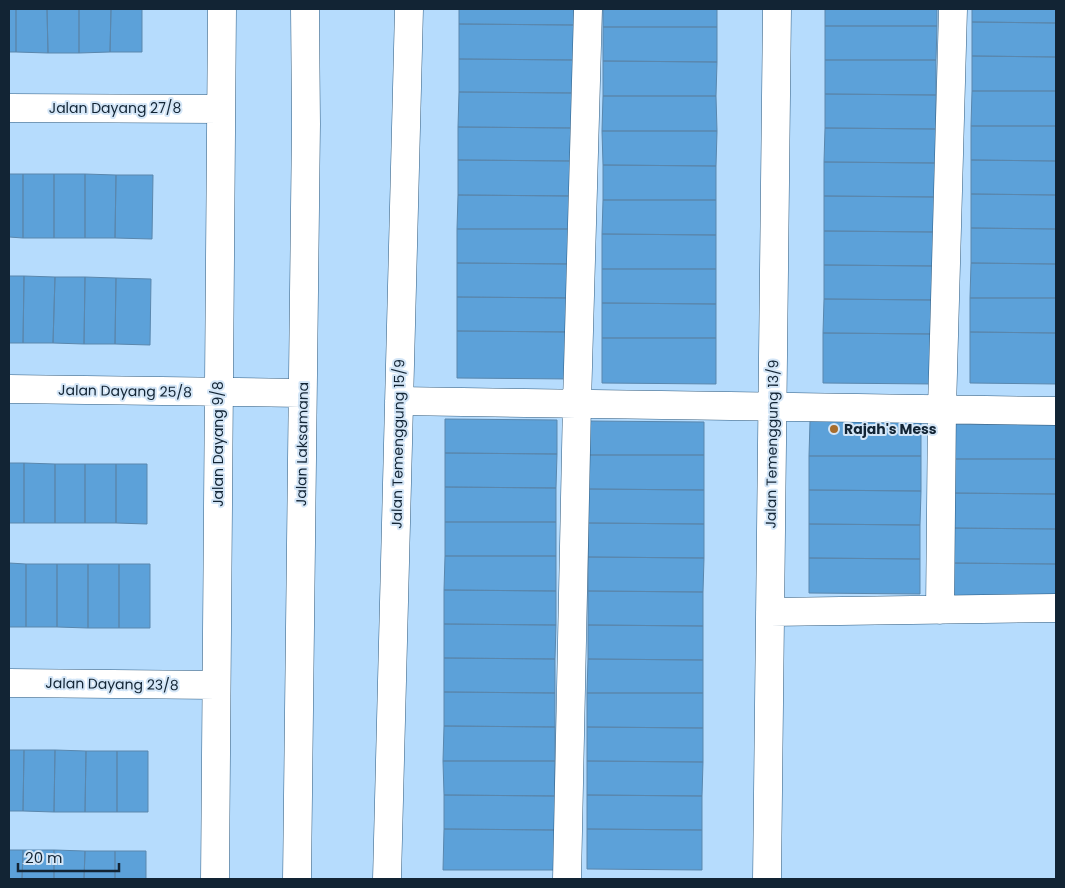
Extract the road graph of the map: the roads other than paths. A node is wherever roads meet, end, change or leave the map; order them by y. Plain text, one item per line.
1 (222, 9) edge
2 (305, 9) edge
3 (409, 9) edge
4 (588, 9) edge
5 (777, 9) edge
6 (953, 9) edge
7 (9, 108) edge
8 (220, 109) junction
9 (9, 389) edge
10 (218, 393) junction
11 (302, 393) junction
12 (399, 401) junction
13 (577, 403) junction
14 (773, 407) junction
15 (942, 409) junction
16 (1056, 411) edge
17 (1056, 608) edge
18 (940, 610) junction
19 (770, 612) junction
20 (9, 682) edge
21 (216, 684) junction
22 (215, 879) edge
23 (297, 879) edge
24 (387, 879) edge
25 (567, 879) edge
26 (767, 879) edge

1 - 8 street, Jalan Dayang 9/8
2 - 11 street, Jalan Laksamana
3 - 12 street, Jalan Temenggung 15/9
4 - 13 street
5 - 14 street, Jalan Temenggung 13/9
6 - 15 street
7 - 8 street, Jalan Dayang 27/8
8 - 10 street, Jalan Dayang 9/8
9 - 10 street, Jalan Dayang 25/8
10 - 11 street, Jalan Dayang 25/8
10 - 21 street, Jalan Dayang 9/8
11 - 23 street, Jalan Laksamana
12 - 13 street
12 - 24 street, Jalan Temenggung 15/9
13 - 14 street
13 - 25 street
14 - 15 street
14 - 19 street, Jalan Temenggung 13/9
15 - 16 street
15 - 18 street
17 - 18 street
18 - 19 street
19 - 26 street, Jalan Temenggung 13/9
20 - 21 street, Jalan Dayang 23/8
21 - 22 street, Jalan Dayang 9/8

